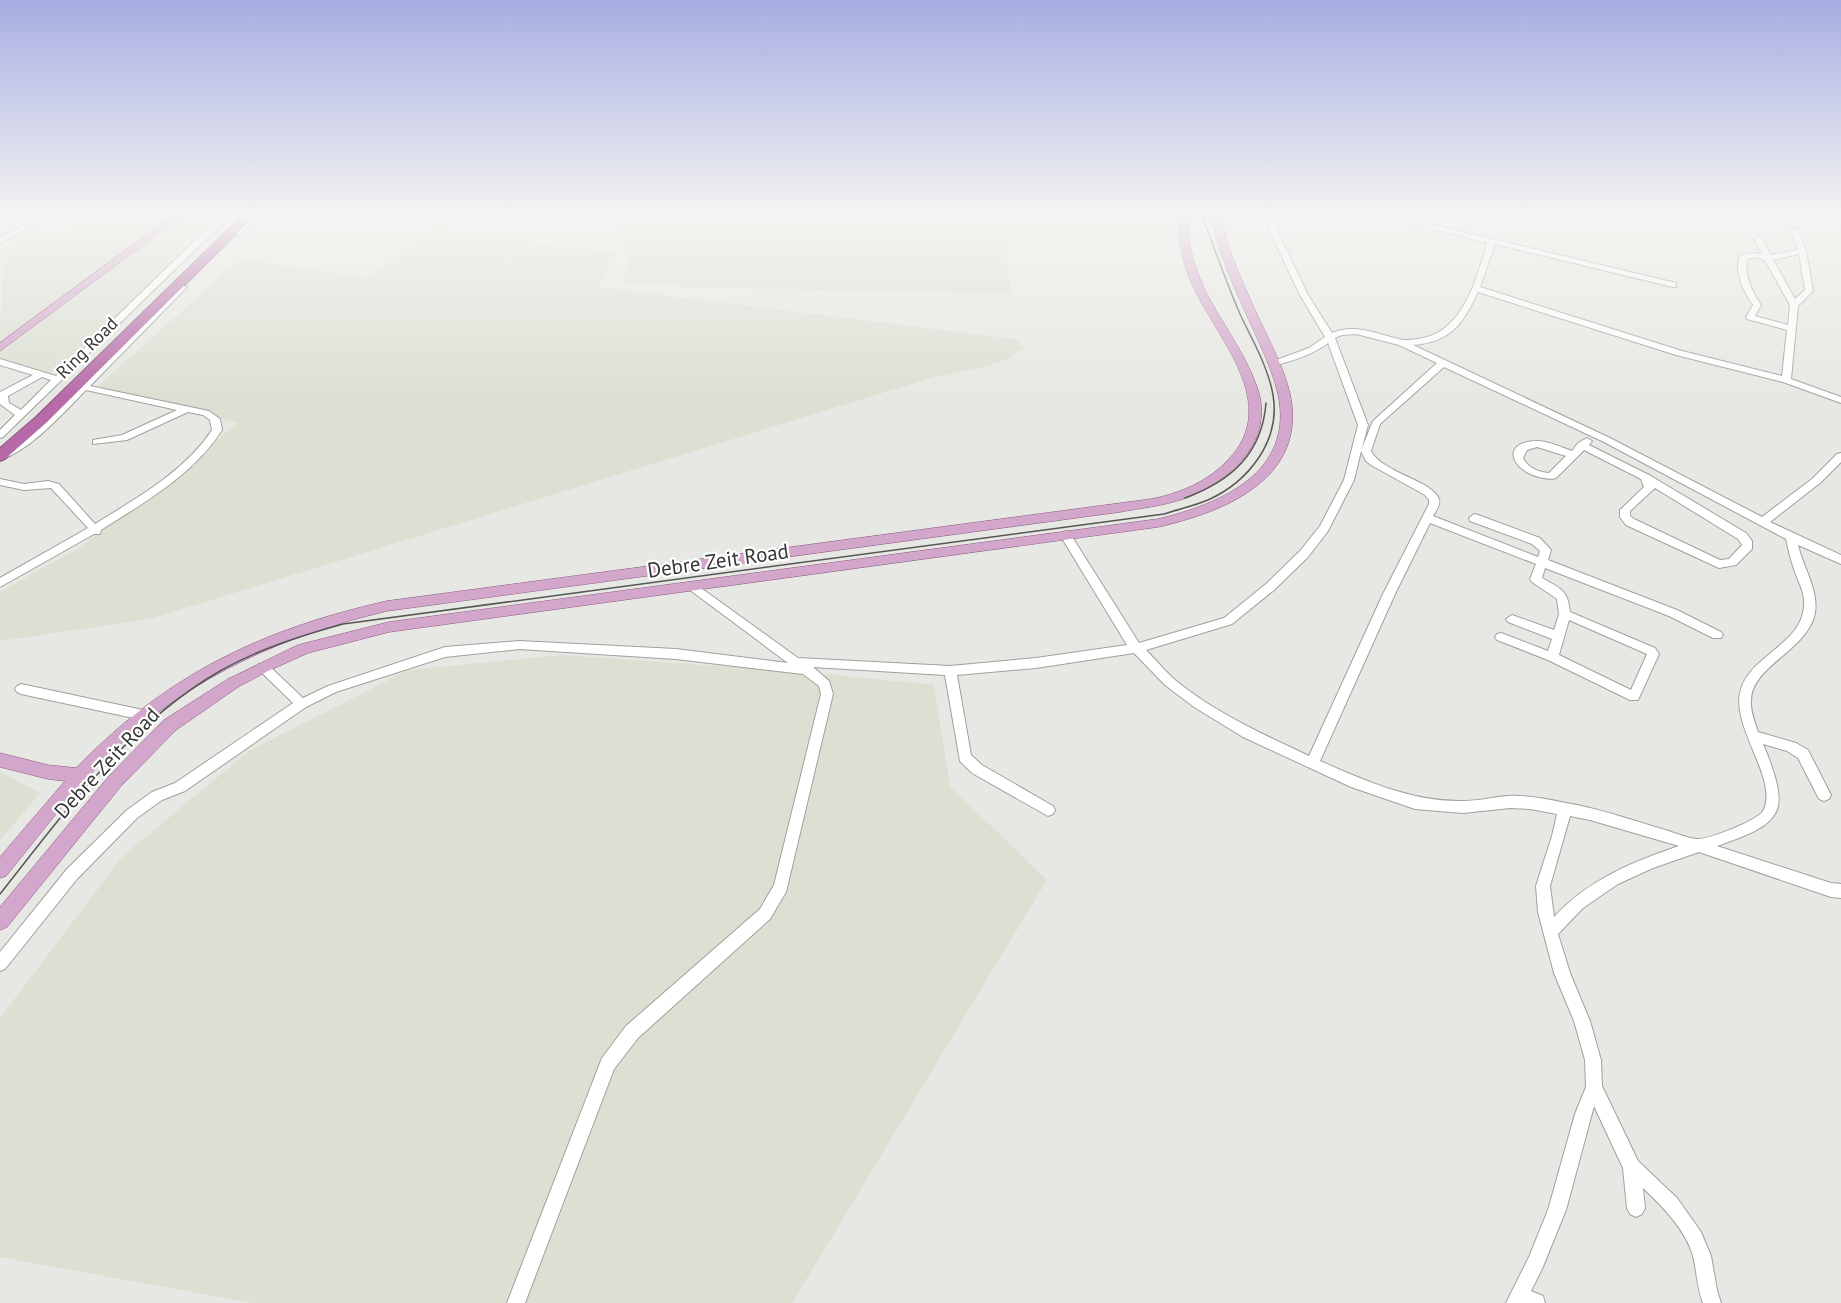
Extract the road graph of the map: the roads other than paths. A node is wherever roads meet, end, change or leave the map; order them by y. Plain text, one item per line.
1 (84, 276) edge
2 (97, 276) edge
3 (165, 276) edge
4 (174, 276) edge
5 (187, 276) edge
6 (194, 276) edge
7 (1195, 276) edge
8 (1236, 276) edge
9 (1295, 276) edge
10 (1479, 276) edge
11 (1636, 276) edge
12 (1743, 276) edge
13 (1779, 276) edge
14 (1806, 276) edge
15 (1673, 285) dead end
16 (1474, 288) junction
17 (1794, 304) junction
18 (1792, 328) junction
19 (1330, 337) junction
20 (0, 338) edge
21 (1402, 344) junction
22 (0, 348) edge
23 (0, 362) edge
24 (1273, 363) junction
25 (1443, 363) junction
26 (39, 375) junction
27 (57, 379) junction
28 (1786, 380) junction
29 (84, 387) junction
30 (1, 396) edge
31 (1841, 400) edge
32 (187, 409) junction
33 (21, 414) junction
34 (1376, 423) junction
35 (1363, 425) junction
36 (1594, 434) junction
37 (0, 435) edge
38 (96, 442) dead end
39 (0, 444) edge
40 (1582, 445) junction
41 (1574, 455) junction
42 (1841, 456) edge
43 (0, 457) edge
44 (1645, 477) junction
45 (0, 482) edge
46 (1427, 518) junction
47 (1474, 518) dead end
48 (1764, 521) junction
49 (96, 531) junction
50 (1065, 535) junction
51 (1791, 537) junction
52 (1841, 560) edge
53 (1543, 562) junction
54 (0, 583) edge
55 (694, 587) junction
56 (1565, 614) junction
57 (1512, 619) dead end
58 (1717, 635) dead end
59 (1501, 637) dead end
60 (1559, 637) junction
61 (1137, 648) junction
62 (1551, 657) junction
63 (803, 666) junction
64 (263, 667) junction
65 (950, 671) junction
66 (21, 689) dead end
67 (302, 704) junction
68 (142, 715) junction
69 (1755, 736) junction
70 (0, 760) edge
71 (1312, 764) junction
72 (79, 775) junction
73 (1824, 795) dead end
74 (1565, 808) junction
75 (1048, 810) dead end
76 (1699, 846) junction
77 (0, 870) edge
78 (1841, 891) edge
79 (0, 921) edge
80 (1550, 932) junction
81 (0, 964) edge
82 (1594, 1087) junction
83 (1632, 1167) junction
84 (1636, 1208) dead end
85 (1514, 1300) edge
86 (516, 1303) edge
87 (1536, 1303) edge
88 (1712, 1303) edge

1 - 20 main road
2 - 22 main road
3 - 27 street
4 - 39 highway, Ring Road
5 - 43 highway, Ring Road
6 - 29 street
7 - 68 main road, Debre Zeit Road
8 - 24 main road, Debre Zeit Road
9 - 19 street
10 - 16 street
11 - 15 street
12 - 18 street
13 - 17 street
14 - 17 street
16 - 21 street
16 - 28 street
17 - 18 street
18 - 28 street
19 - 21 street
19 - 24 street
19 - 35 street
21 - 25 street
23 - 26 street
24 - 50 main road, Debre Zeit Road
25 - 34 street
25 - 36 street
26 - 27 street
26 - 30 street
27 - 33 street
28 - 31 street
29 - 32 street
29 - 43 street
30 - 33 street
32 - 38 street
32 - 49 street
33 - 37 street
34 - 35 street
34 - 46 street
35 - 61 street
36 - 40 street
36 - 48 street
40 - 41 street
40 - 44 street
41 - 41 street
42 - 48 street
44 - 44 street
45 - 49 street
46 - 53 street
46 - 71 street
47 - 53 street
48 - 51 street
49 - 54 street
50 - 55 main road, Debre Zeit Road
50 - 61 street
51 - 52 street
51 - 69 street
53 - 56 street
53 - 58 street
55 - 63 street
55 - 64 main road, Debre Zeit Road
56 - 60 street
56 - 62 street
57 - 60 street
59 - 62 street
60 - 62 street
61 - 65 street
61 - 71 street
63 - 65 street
63 - 67 street
63 - 86 street
64 - 67 street
64 - 79 main road, Debre Zeit Road
65 - 75 street
66 - 68 street
67 - 81 street
68 - 72 main road, Debre Zeit Road
69 - 73 street
69 - 76 street
70 - 72 main road
71 - 74 street
72 - 77 main road, Debre Zeit Road
74 - 76 street
74 - 80 street
76 - 78 street
76 - 80 street
80 - 82 street
82 - 83 street
82 - 85 street
83 - 84 street
83 - 88 street
85 - 87 street

